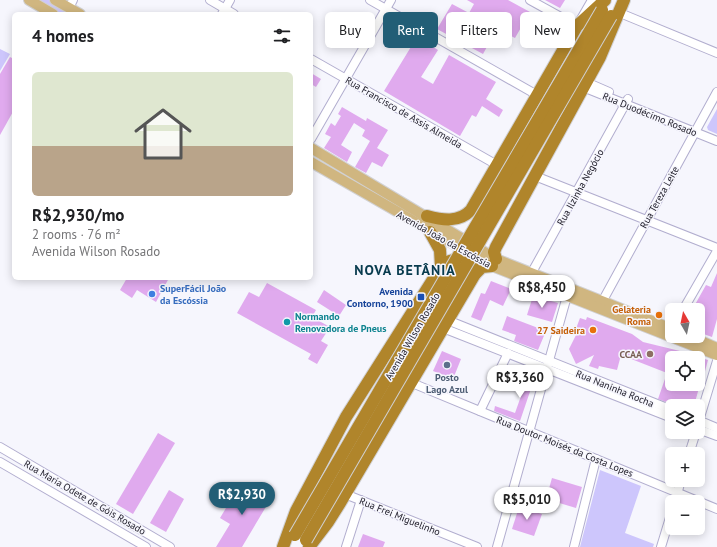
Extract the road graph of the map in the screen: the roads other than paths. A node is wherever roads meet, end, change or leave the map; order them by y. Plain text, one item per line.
1 (29, 0) edge
2 (55, 0) edge
3 (210, 0) edge
4 (230, 0) edge
5 (370, 0) edge
6 (391, 0) edge
7 (530, 0) edge
8 (592, 0) edge
9 (620, 0) edge
10 (624, 0) edge
11 (71, 4) edge
12 (609, 8) edge
13 (386, 9) junction
14 (223, 11) edge
15 (50, 12) edge
16 (78, 12) edge
17 (577, 26) junction
18 (717, 53) edge
19 (313, 60) edge
20 (346, 79) junction
21 (585, 84) junction
22 (717, 92) edge
23 (537, 95) junction
24 (627, 102) junction
25 (696, 130) junction
26 (717, 136) edge
27 (313, 137) edge
28 (717, 141) edge
29 (313, 149) edge
30 (313, 163) edge
31 (497, 166) junction
32 (358, 175) junction
33 (535, 176) junction
34 (577, 192) junction
35 (478, 199) junction
36 (427, 216) junction
37 (647, 219) junction
38 (511, 220) junction
39 (430, 232) junction
40 (717, 248) edge
41 (717, 251) edge
42 (494, 262) junction
43 (441, 267) junction
44 (474, 274) junction
45 (531, 274) junction
46 (567, 296) junction
47 (602, 302) junction
48 (687, 303) edge
49 (445, 324) junction
50 (665, 326) edge
51 (705, 343) edge
52 (717, 348) edge
53 (508, 354) junction
54 (717, 355) edge
55 (717, 361) edge
56 (548, 365) junction
57 (412, 383) junction
58 (705, 401) edge
59 (665, 407) edge
60 (480, 411) junction
61 (665, 415) edge
62 (705, 425) edge
63 (705, 428) edge
64 (717, 428) edge
65 (530, 431) junction
66 (717, 436) edge
67 (0, 447) edge
68 (596, 459) junction
69 (0, 462) edge
70 (679, 487) edge
71 (678, 493) junction
72 (345, 494) junction
73 (84, 496) junction
74 (62, 497) junction
75 (360, 500) junction
76 (717, 509) edge
77 (112, 528) junction
78 (146, 532) junction
79 (665, 534) edge
80 (303, 542) edge
81 (146, 547) edge
82 (152, 547) edge
83 (156, 547) edge
84 (170, 547) edge
85 (283, 547) edge
86 (288, 547) edge
87 (346, 547) edge
88 (477, 547) edge
89 (497, 547) edge
90 (574, 547) edge
91 (661, 547) edge

1 - 15 main road
2 - 11 main road
3 - 14 street
4 - 14 street
5 - 13 street
6 - 13 street
7 - 17 street
8 - 17 street
9 - 12 highway, Avenida Wilson Rosado
10 - 12 highway
11 - 16 main road
12 - 17 highway
12 - 18 street
12 - 21 highway
12 - 80 highway, Avenida Wilson Rosado, bridge
13 - 20 street
13 - 23 street
17 - 23 highway
19 - 20 street, Rua Francisco de Assis Almeida
20 - 27 street
20 - 31 street, Rua Francisco de Assis Almeida
21 - 24 street, Rua Duodécimo Rosado
21 - 33 highway
22 - 25 street, Rua Tereza Leite
23 - 31 highway
24 - 25 street, Rua Duodécimo Rosado
24 - 34 street, Rua Ilzinha Negócio
25 - 26 street, Rua Duodécimo Rosado
25 - 28 street, Rua Duodécimo Rosado
25 - 37 street, Rua Tereza Leite
29 - 32 main road, Avenida João da Escóssia
30 - 32 main road
30 - 39 main road, Avenida João da Escóssia
31 - 35 highway
32 - 36 main road, Avenida João da Escóssia
33 - 34 street
33 - 38 highway
34 - 37 street
34 - 45 street, Rua Ilzinha Negócio
35 - 36 highway
35 - 38 highway
36 - 42 main road, Avenida João da Escóssia
37 - 40 street
37 - 47 street, Rua Tereza Leite
38 - 42 highway
39 - 42 main road, Avenida João da Escóssia
39 - 43 highway
41 - 48 street
42 - 44 highway
42 - 45 main road, Avenida João da Escóssia
42 - 46 main road, Avenida João da Escóssia
43 - 44 highway
43 - 85 highway
44 - 49 highway
45 - 47 main road, Avenida João da Escóssia
46 - 54 main road, Avenida João da Escóssia
46 - 56 street
47 - 50 main road, Avenida João da Escóssia
49 - 53 street, Rua Naninha Rocha
49 - 56 street, Rua Naninha Rocha
49 - 57 highway
51 - 52 main road
53 - 56 street, Rua Naninha Rocha
53 - 60 street
55 - 58 street
56 - 59 street, Rua Naninha Rocha
56 - 61 street, Rua Naninha Rocha
56 - 65 street
57 - 60 street, Rua Doutor Moisés da Costa Lopes
57 - 72 highway
60 - 65 street, Rua Doutor Moisés da Costa Lopes
62 - 64 street
63 - 66 street
65 - 68 street, Rua Doutor Moisés da Costa Lopes
65 - 89 street
67 - 73 street, Rua Maria Odete de Góis Rosado
68 - 71 street, Rua Doutor Moisés da Costa Lopes
68 - 90 street
69 - 74 street, Rua Maria Odete de Góis Rosado
70 - 71 street
71 - 76 street, Rua Doutor Moisés da Costa Lopes
72 - 75 street, Rua Frei Miguelinho
72 - 80 highway
73 - 74 street
73 - 78 street, Rua Maria Odete de Góis Rosado
74 - 77 street, Rua Maria Odete de Góis Rosado
75 - 87 street
75 - 88 street, Rua Frei Miguelinho
77 - 81 street, Rua Maria Odete de Góis Rosado
77 - 82 street
78 - 83 street
78 - 84 street, Rua Maria Odete de Góis Rosado
79 - 91 street
80 - 86 highway, Avenida Wilson Rosado

